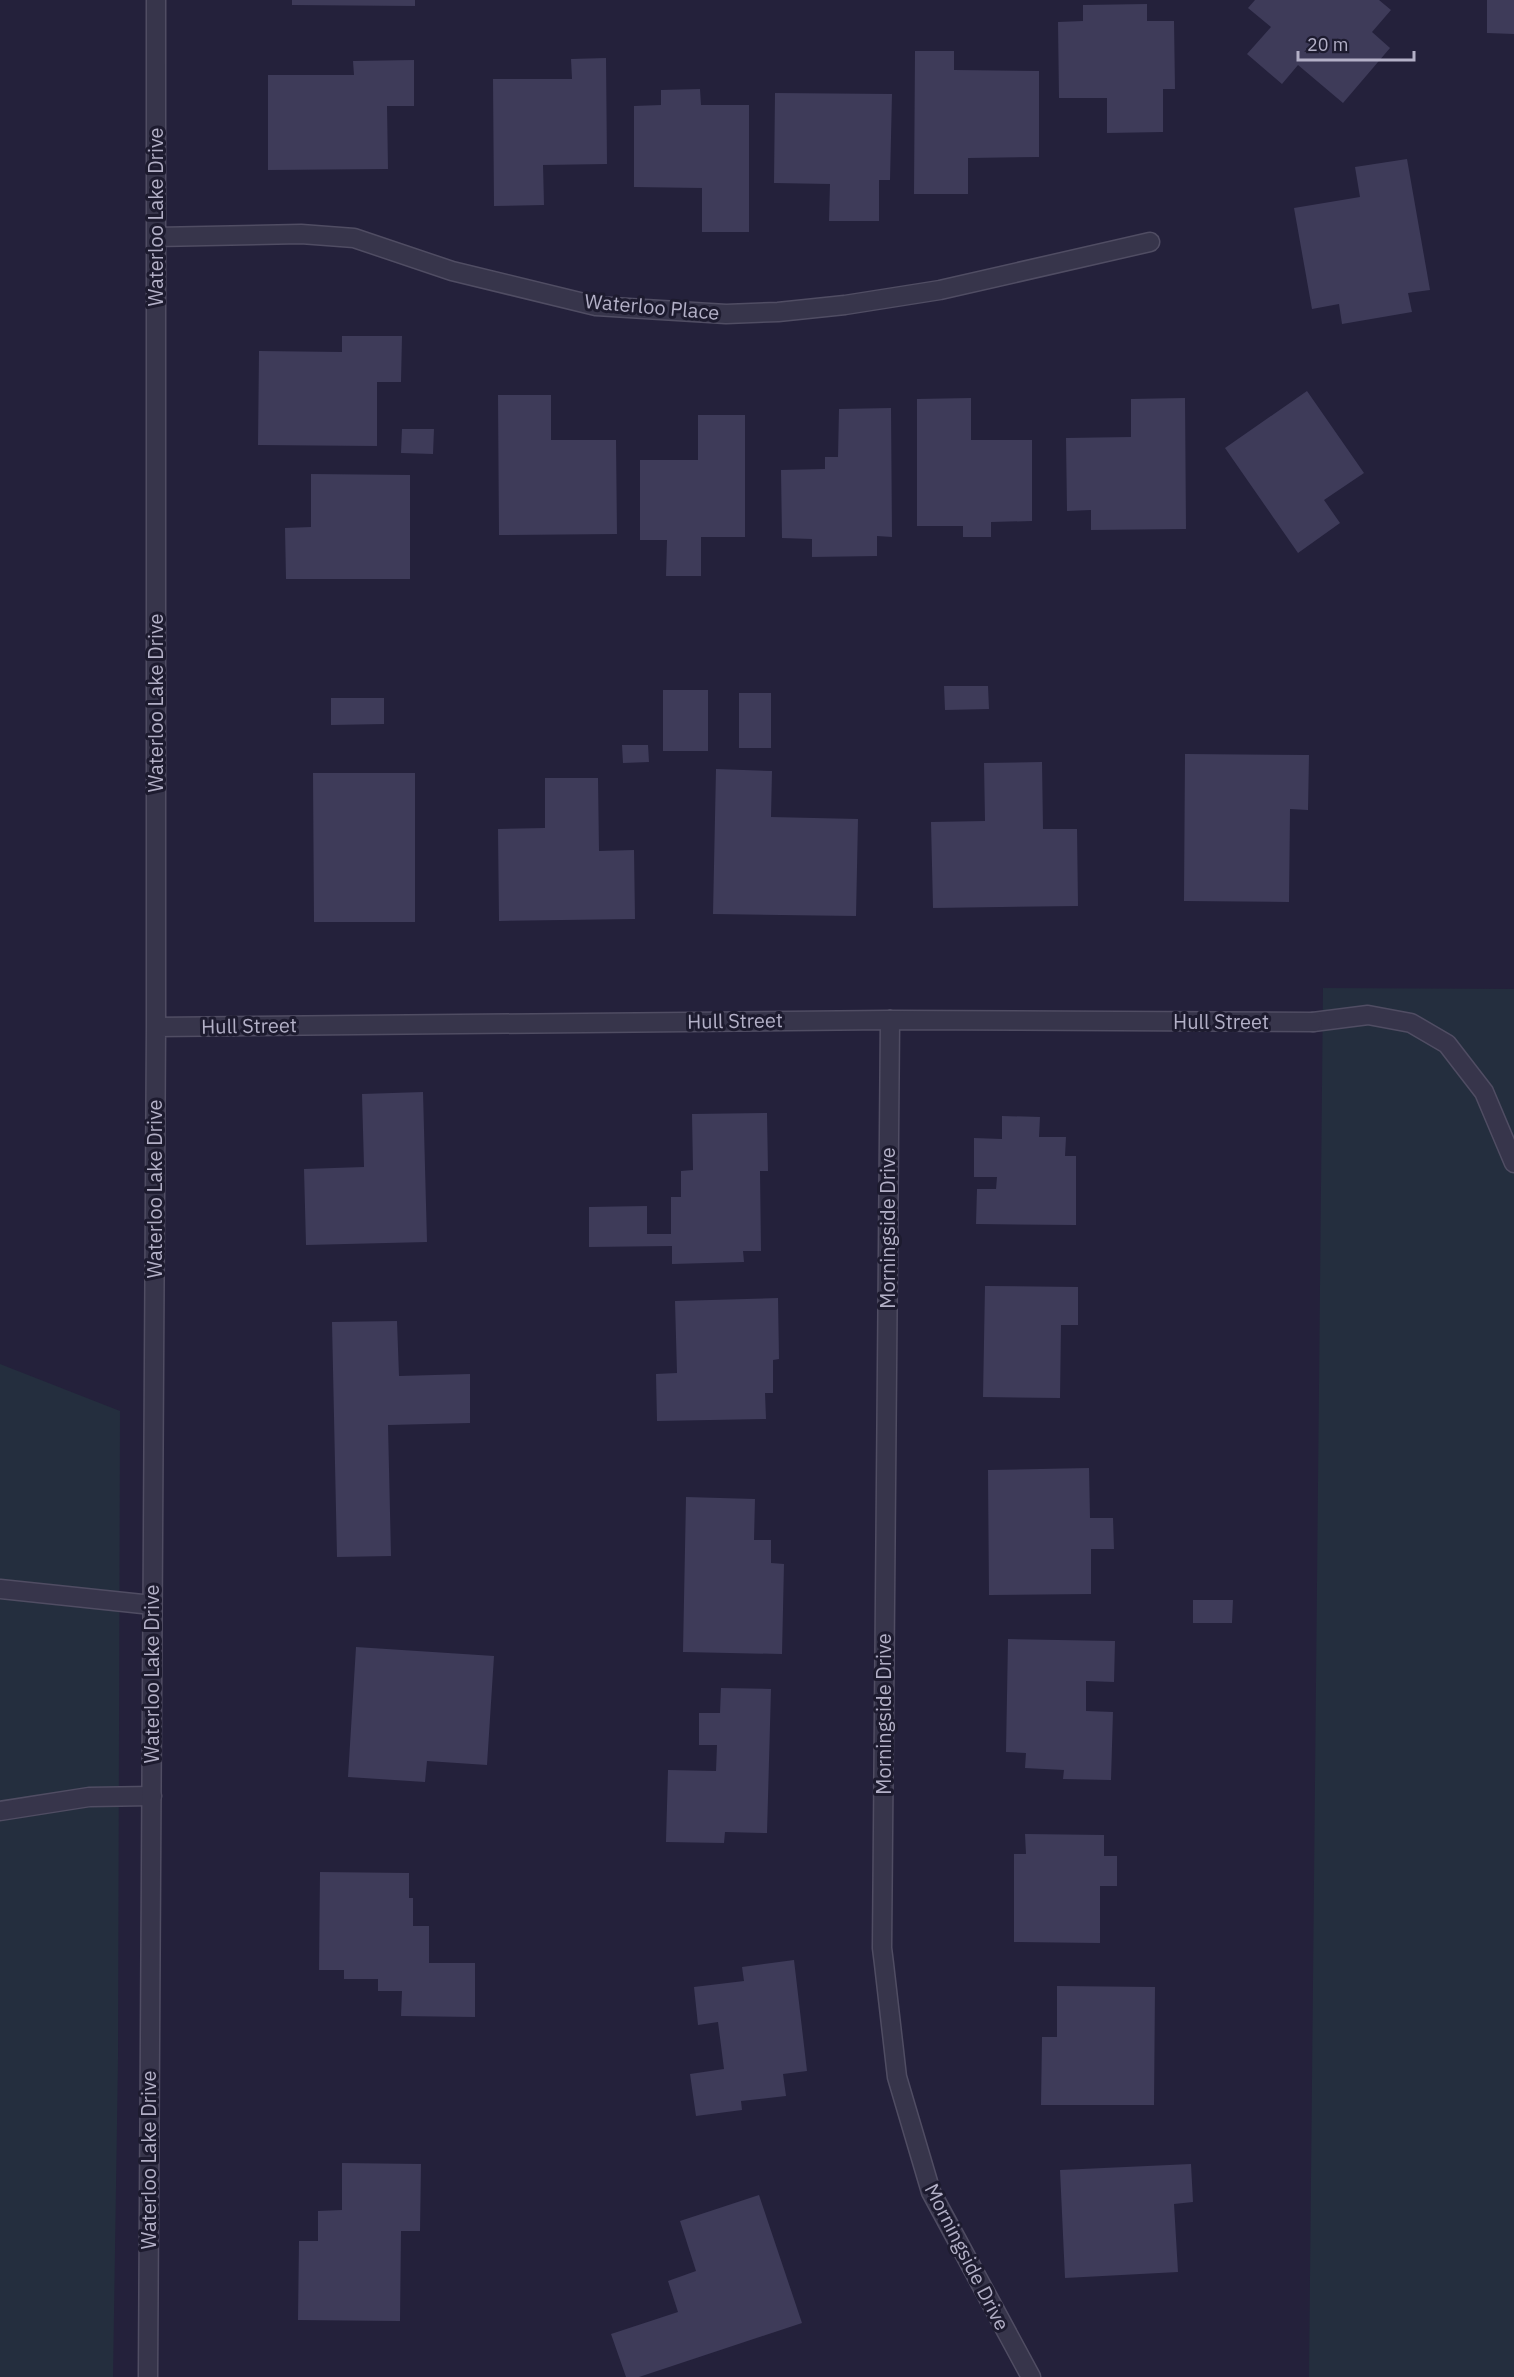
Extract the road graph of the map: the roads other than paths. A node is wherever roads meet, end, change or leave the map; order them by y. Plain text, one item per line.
1 (156, 0) edge
2 (156, 237) junction
3 (1150, 242) dead end
4 (890, 1020) junction
5 (156, 1027) junction
6 (1514, 1163) edge
7 (0, 1589) edge
8 (152, 1605) junction
9 (152, 1796) junction
10 (0, 1811) edge
11 (148, 2377) edge
12 (1031, 2377) edge

1 - 2 street, Waterloo Lake Drive
2 - 3 street, Waterloo Place
2 - 5 street, Waterloo Lake Drive
4 - 5 street, Hull Street
4 - 6 street, Hull Street
4 - 12 street, Morningside Drive
5 - 8 street, Waterloo Lake Drive
7 - 8 street
8 - 9 street, Waterloo Lake Drive
9 - 10 street
9 - 11 street, Waterloo Lake Drive

